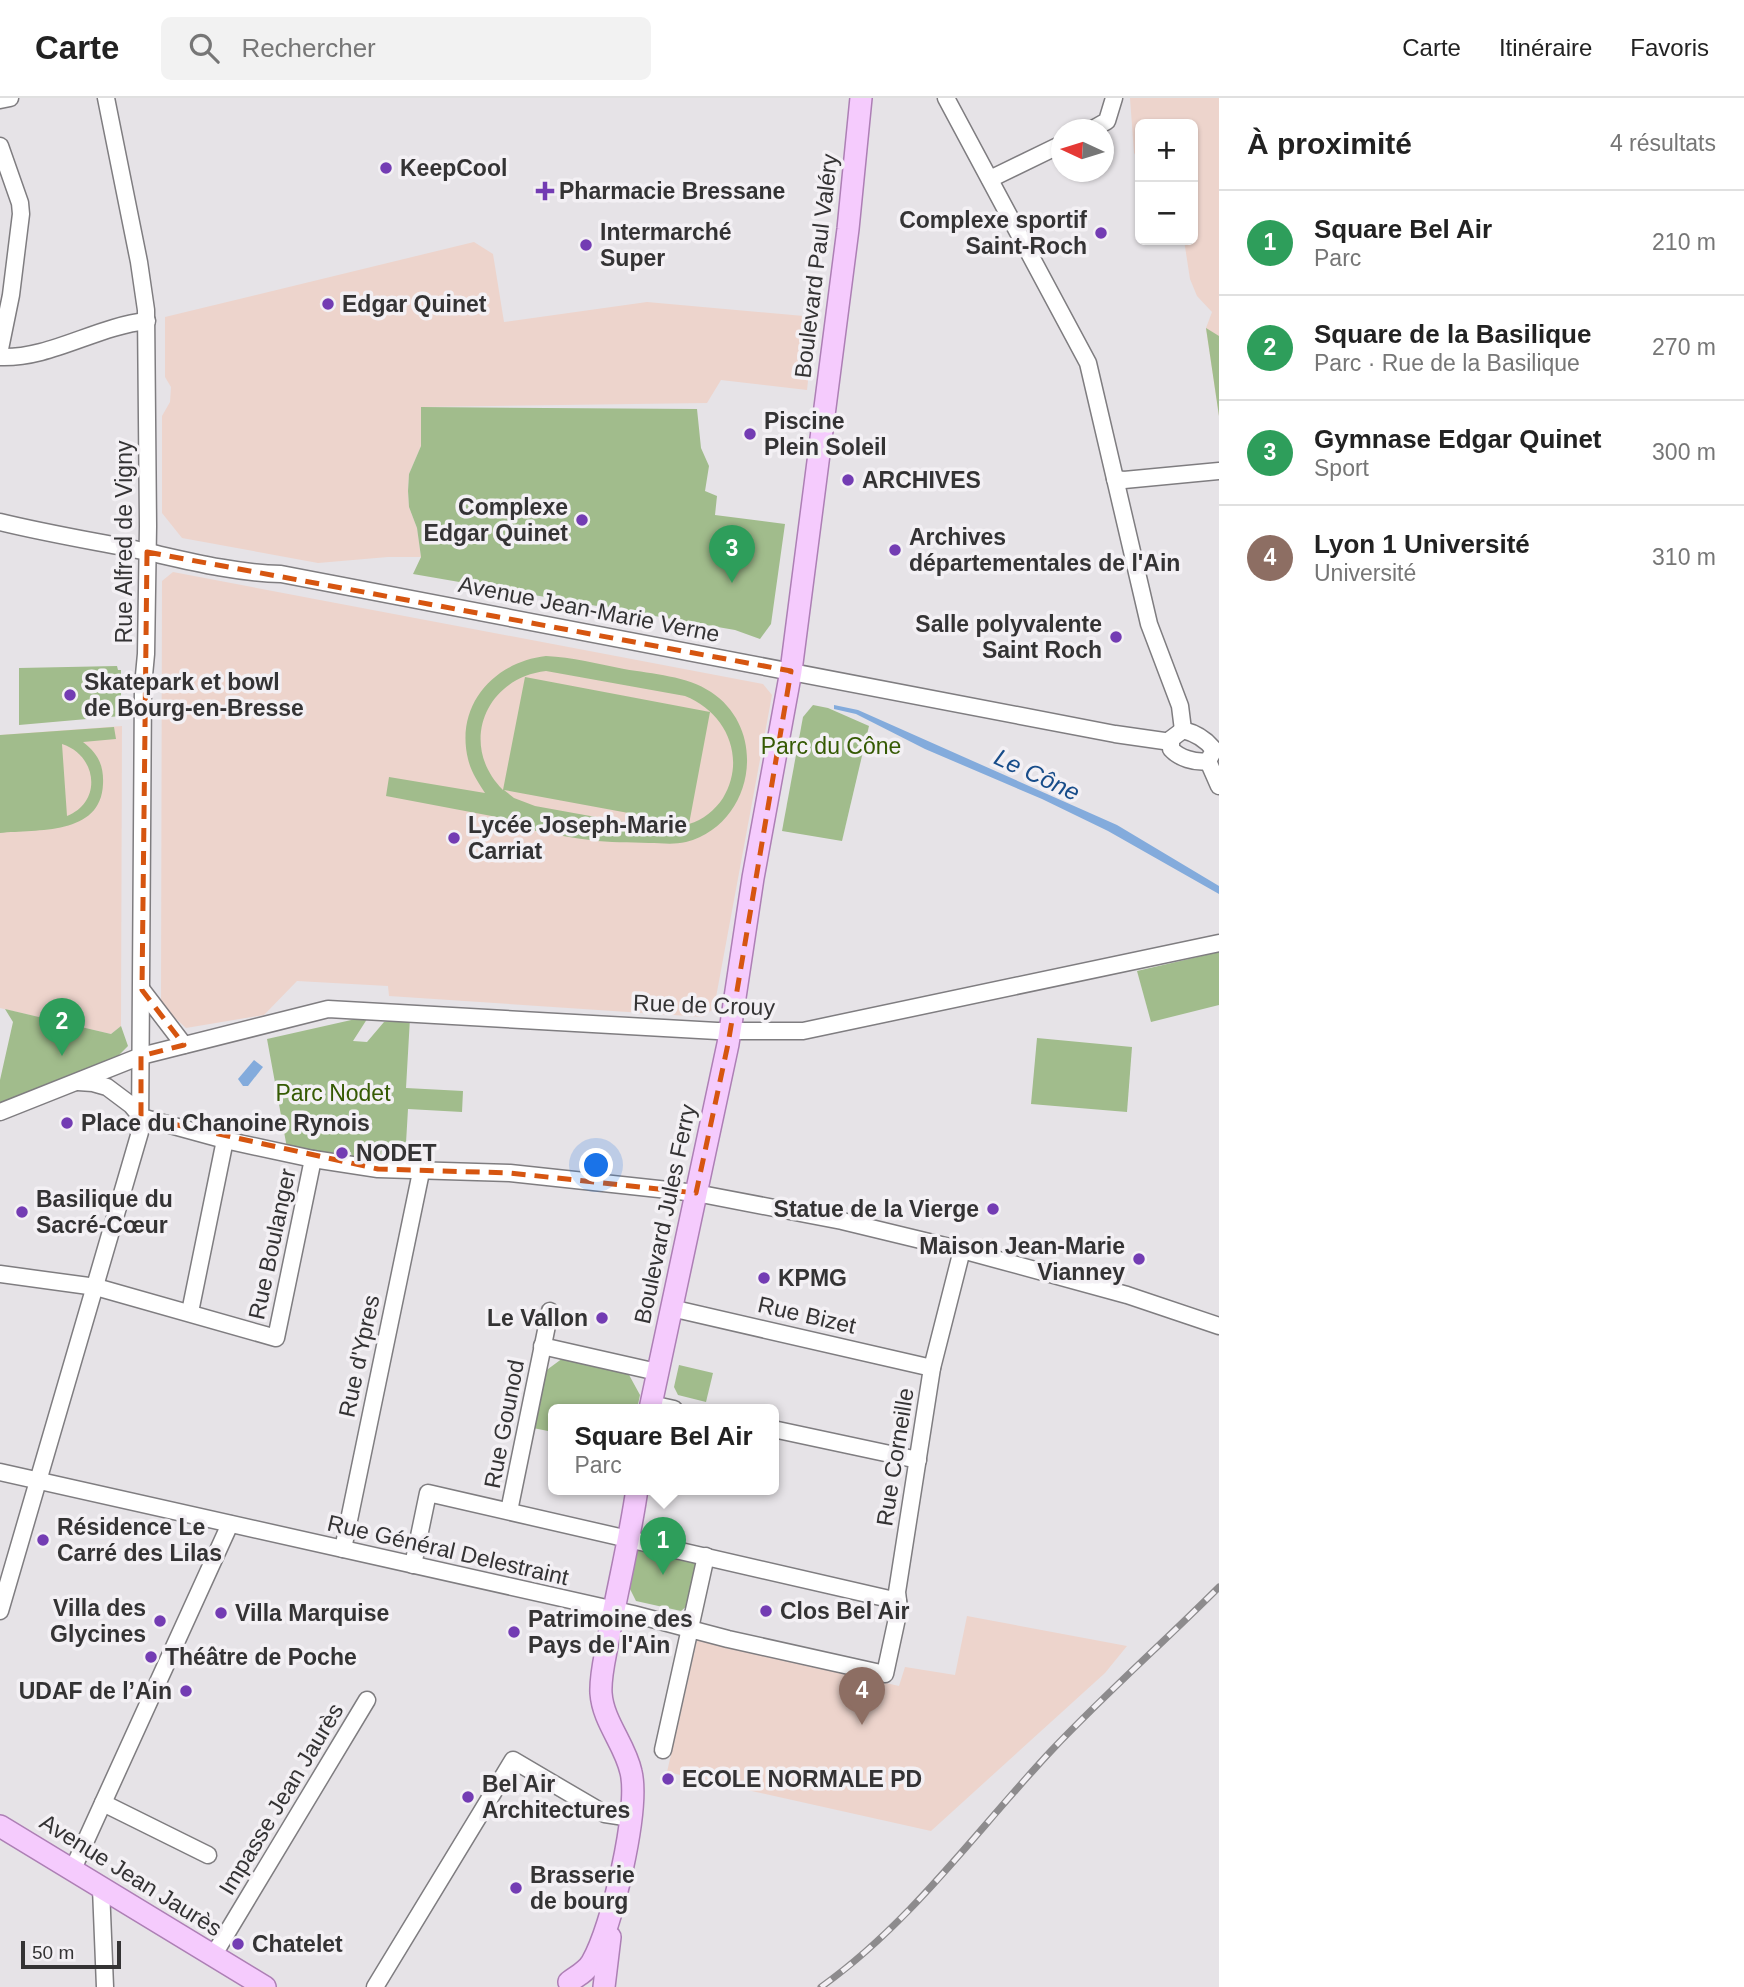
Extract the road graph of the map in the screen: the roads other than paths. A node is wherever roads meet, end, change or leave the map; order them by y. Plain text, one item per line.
1 (10, 98) edge
2 (106, 98) edge
3 (946, 98) edge
4 (1114, 98) edge
5 (0, 100) edge
6 (862, 104) edge
7 (1108, 119) edge
8 (0, 146) edge
9 (1051, 149) edge
10 (990, 179) junction
11 (147, 321) junction
12 (0, 349) edge
13 (0, 357) edge
14 (1219, 471) edge
15 (1115, 480) junction
16 (0, 522) edge
17 (147, 552) junction
18 (790, 671) junction
19 (1183, 730) junction
20 (1171, 743) junction
21 (1213, 754) edge
22 (1219, 786) edge
23 (1219, 943) edge
24 (142, 990) junction
25 (729, 1031) junction
26 (184, 1045) junction
27 (141, 1056) junction
28 (75, 1082) junction
29 (0, 1112) edge
30 (141, 1117) junction
31 (225, 1140) junction
32 (313, 1159) junction
33 (421, 1172) junction
34 (696, 1193) junction
35 (962, 1250) junction
36 (0, 1274) edge
37 (96, 1287) junction
38 (671, 1308) junction
39 (550, 1311) dead end
40 (190, 1312) junction
41 (1219, 1326) edge
42 (542, 1346) junction
43 (932, 1368) junction
44 (657, 1372) junction
45 (651, 1404) edge
46 (779, 1430) edge
47 (918, 1460) junction
48 (0, 1472) edge
49 (40, 1480) junction
50 (636, 1495) edge
51 (509, 1511) junction
52 (230, 1524) junction
53 (628, 1538) junction
54 (343, 1549) junction
55 (706, 1556) junction
56 (413, 1565) junction
57 (898, 1601) junction
58 (613, 1610) junction
59 (0, 1611) edge
60 (688, 1629) junction
61 (885, 1674) joint
62 (367, 1700) dead end
63 (663, 1750) dead end
64 (103, 1802) junction
65 (631, 1818) junction
66 (0, 1826) edge
67 (208, 1855) dead end
68 (72, 1871) junction
69 (101, 1888) junction
70 (612, 1914) junction
71 (213, 1956) junction
72 (235, 1970) junction
73 (566, 1985) edge
74 (105, 1987) edge
75 (251, 1987) edge
76 (265, 1987) edge
77 (374, 1987) edge
78 (603, 1987) edge

1 - 5 street
2 - 11 street, Rue Alfred de Vigny
3 - 10 street
4 - 7 street
6 - 18 main road, Boulevard Paul Valéry
8 - 12 street
9 - 10 street
10 - 15 street
11 - 13 street
11 - 17 street, Rue Alfred de Vigny
14 - 15 street
15 - 19 street
16 - 17 street, Avenue Jean-Marie Verne
17 - 18 street, Avenue Jean-Marie Verne
17 - 24 street, Rue Alfred de Vigny
18 - 20 street, Avenue Jean-Marie Verne
18 - 25 main road, Boulevard Paul Valéry
19 - 20 street
19 - 21 street
20 - 21 street
21 - 22 street
23 - 25 street, Rue de Crouy
24 - 26 street
24 - 27 street, Rue Alfred de Vigny
25 - 26 street, Rue de Crouy
25 - 34 main road, Boulevard Jules Ferry
26 - 27 street, Rue de Crouy
27 - 28 street, Rue de Crouy
27 - 30 street, Rue Alfred de Vigny
28 - 29 street, Rue de Crouy
28 - 30 street
30 - 31 street
30 - 37 street, Rue Alfred de Vigny
31 - 32 street
31 - 40 street
32 - 33 street
32 - 40 street, Rue Boulanger
33 - 34 street
33 - 54 street, Rue d'Ypres
34 - 35 street
34 - 38 main road, Boulevard Jules Ferry
35 - 41 street
35 - 43 street, Rue Corneille
36 - 37 street
37 - 40 street
37 - 49 street, Rue Alfred de Vigny
38 - 43 street, Rue Bizet
38 - 44 main road, Boulevard Jules Ferry
39 - 42 street, Rue Gounod
42 - 44 street, Rue Gounod
42 - 51 street, Rue Gounod
43 - 47 street, Rue Corneille
44 - 45 main road, Boulevard Jules Ferry
46 - 47 street
47 - 57 street, Rue Corneille
48 - 49 street, Rue Général Delestraint
49 - 52 street, Rue Général Delestraint
49 - 59 street, Rue Alfred de Vigny
50 - 53 main road
51 - 53 street
51 - 56 street
52 - 54 street, Rue Général Delestraint
52 - 64 street
53 - 55 street
53 - 58 main road
54 - 56 street, Rue Général Delestraint
55 - 57 street
55 - 60 street
56 - 58 street, Rue Général Delestraint
57 - 61 street, Rue Corneille
58 - 60 street, Rue Général Delestraint
58 - 65 main road
60 - 61 street, Rue Général Delestraint
60 - 63 street
62 - 71 street, Impasse Jean Jaurès
64 - 67 street
64 - 68 street
65 - 70 main road
65 - 77 street
66 - 68 main road, Avenue Jean Jaurès
68 - 69 main road, Avenue Jean Jaurès
69 - 71 main road, Avenue Jean Jaurès
69 - 74 street
70 - 73 main road
70 - 78 main road
71 - 72 main road, Avenue Jean Jaurès
72 - 75 main road, Avenue Jean Jaurès
72 - 76 main road, Avenue Jean Jaurès
73 - 78 main road

